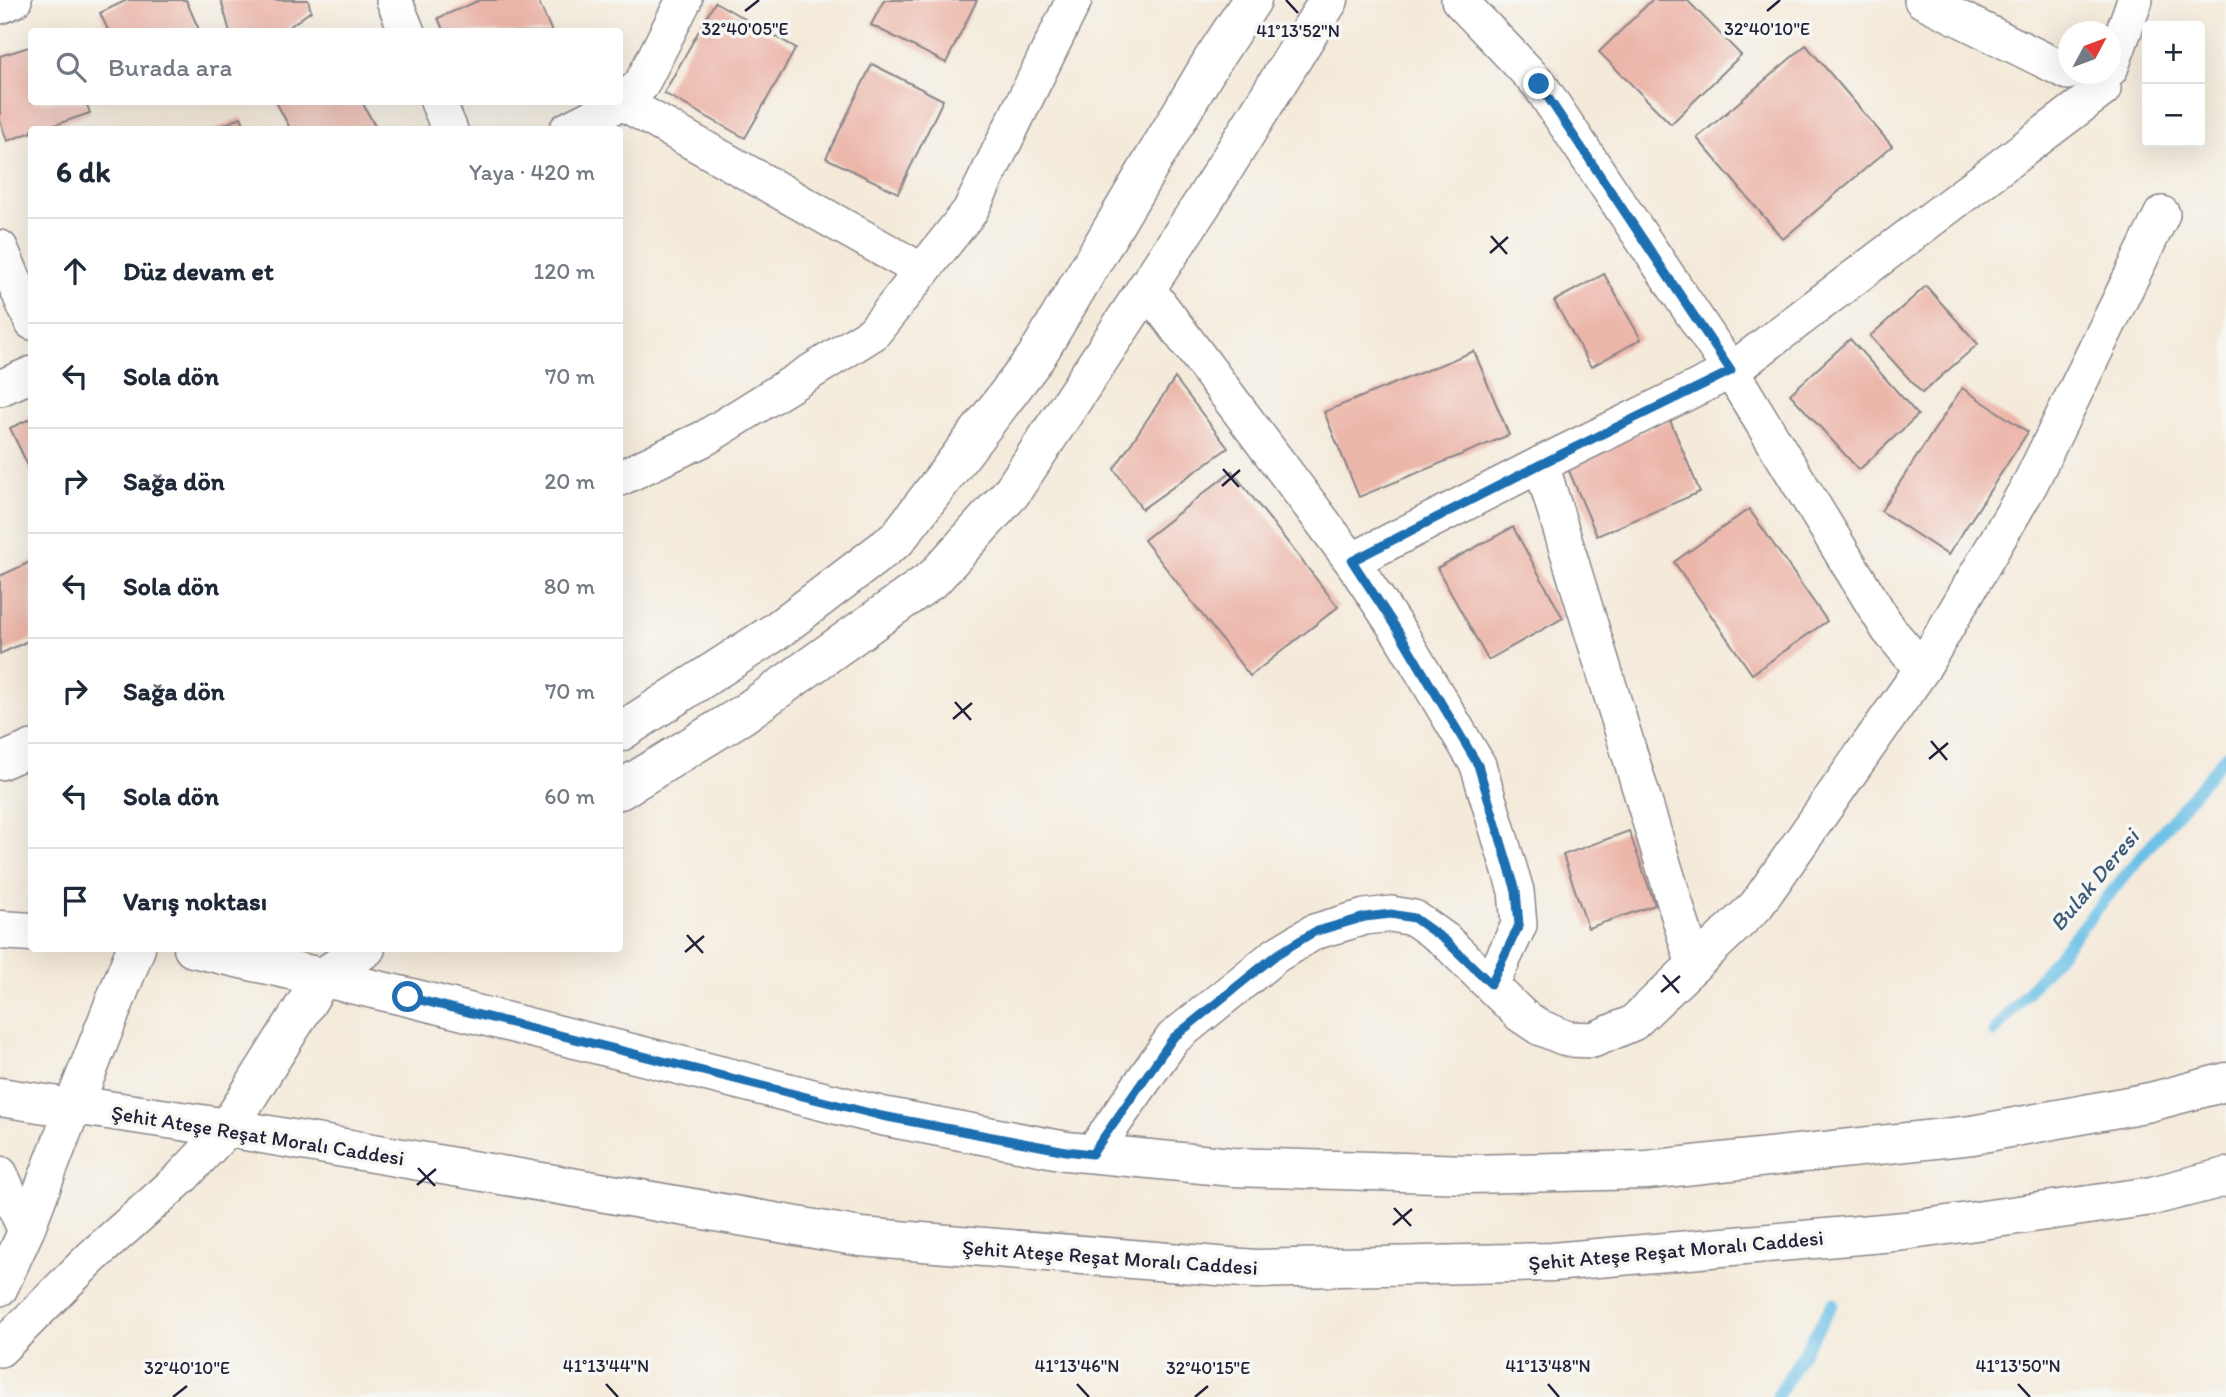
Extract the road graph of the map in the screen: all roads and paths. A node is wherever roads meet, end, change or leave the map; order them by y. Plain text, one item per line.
1 (14, 0) edge
2 (394, 0) edge
3 (684, 0) edge
4 (1074, 0) edge
5 (1252, 0) edge
6 (1329, 0) edge
7 (1459, 0) edge
8 (1922, 0) edge
9 (2135, 0) edge
10 (0, 6) edge
11 (405, 28) edge
12 (2121, 40) edge
13 (2058, 67) edge
14 (2099, 84) edge
15 (623, 101) edge
16 (623, 103) edge
17 (439, 105) edge
18 (616, 105) edge
19 (448, 126) edge
20 (575, 126) edge
21 (2162, 214) dead end
22 (0, 248) edge
23 (922, 271) junction
24 (1147, 288) junction
25 (28, 313) edge
26 (1731, 371) junction
27 (28, 376) edge
28 (0, 388) edge
29 (1541, 464) junction
30 (623, 477) edge
31 (1352, 561) junction
32 (1922, 669) junction
33 (623, 730) edge
34 (28, 750) edge
35 (0, 762) edge
36 (623, 788) edge
37 (0, 930) edge
38 (28, 932) edge
39 (134, 952) edge
40 (210, 952) edge
41 (360, 952) edge
42 (1694, 965) junction
43 (322, 978) junction
44 (1491, 984) junction
45 (2226, 1082) edge
46 (0, 1097) edge
47 (74, 1105) junction
48 (228, 1128) junction
49 (1092, 1154) junction
50 (0, 1174) edge
51 (2226, 1177) edge
52 (26, 1231) junction
53 (0, 1288) edge
54 (0, 1349) edge

1 - 10 street
2 - 11 street
3 - 15 street
4 - 23 street
5 - 33 main road
6 - 24 main road
7 - 26 street
8 - 13 street
9 - 12 street
14 - 26 street
16 - 23 street
17 - 19 street
18 - 20 street
21 - 32 street
22 - 25 street
23 - 30 street
24 - 31 street
24 - 36 main road
26 - 29 street
26 - 32 street
27 - 28 street
29 - 31 street
29 - 42 street
31 - 44 street
32 - 42 street
34 - 35 street
37 - 38 main road
39 - 47 main road
40 - 43 main road
41 - 43 main road
42 - 44 street
43 - 48 main road
43 - 49 main road
44 - 49 street
45 - 49 main road
46 - 47 main road, Şehit Ateşe Reşat Moralı Caddesi
47 - 48 main road, Şehit Ateşe Reşat Moralı Caddesi
47 - 52 street
48 - 51 main road, Şehit Ateşe Reşat Moralı Caddesi
48 - 54 street
50 - 52 street
52 - 53 street

